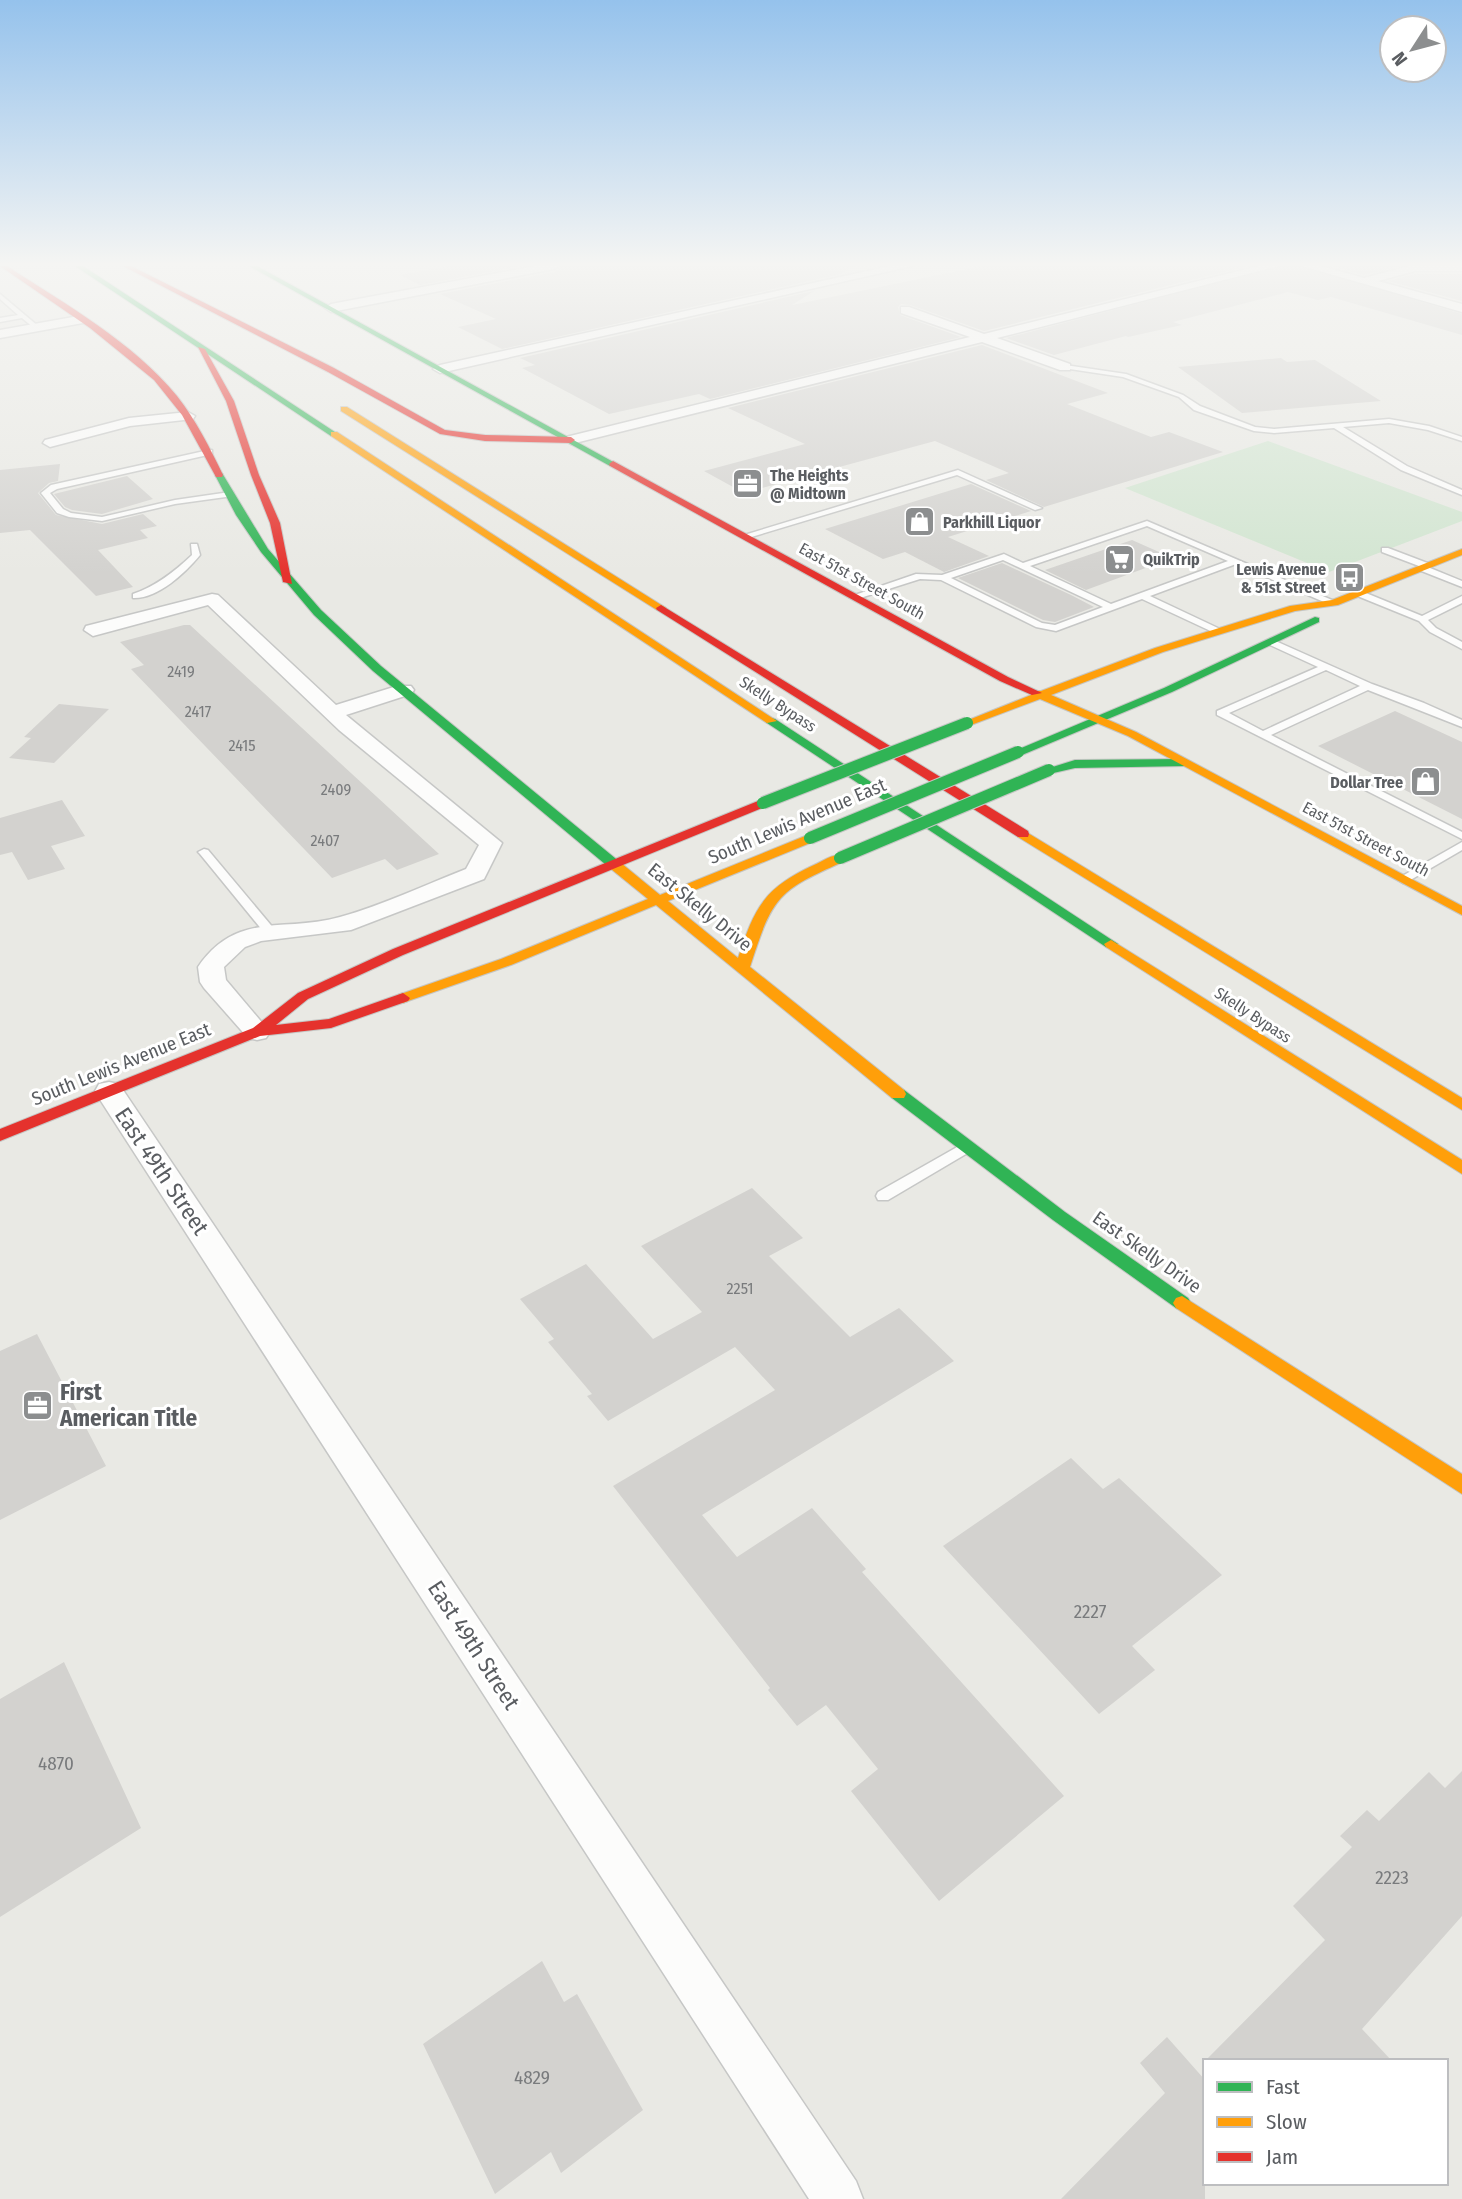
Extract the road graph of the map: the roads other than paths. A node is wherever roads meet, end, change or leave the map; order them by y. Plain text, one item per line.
1 (145, 369) edge
2 (212, 369) edge
3 (235, 369) edge
4 (328, 369) edge
5 (440, 369) edge
6 (859, 369) edge
7 (1077, 369) edge
8 (330, 400) dead end
9 (188, 416) junction
10 (1334, 425) junction
11 (1462, 439) edge
12 (571, 440) junction
13 (50, 443) dead end
14 (209, 452) junction
15 (1462, 493) edge
16 (230, 494) junction
17 (1038, 508) dead end
18 (745, 536) junction
19 (194, 546) dead end
20 (1385, 550) dead end
21 (1462, 552) edge
22 (1236, 561) junction
23 (1022, 566) junction
24 (1425, 567) junction
25 (943, 578) junction
26 (288, 582) junction
27 (1462, 584) edge
28 (1358, 593) junction
29 (136, 596) dead end
30 (1142, 596) junction
31 (854, 597) junction
32 (1462, 599) edge
33 (1334, 603) junction
34 (1110, 607) junction
35 (1276, 614) junction
36 (1422, 619) junction
37 (93, 630) dead end
38 (1216, 631) junction
39 (1271, 642) junction
40 (1462, 646) edge
41 (1325, 667) junction
42 (1368, 686) junction
43 (404, 690) junction
44 (1041, 695) junction
45 (333, 713) junction
46 (1100, 720) junction
47 (1462, 724) edge
48 (1262, 735) junction
49 (1188, 763) junction
50 (1462, 836) edge
51 (1462, 845) edge
52 (204, 852) dead end
53 (614, 864) junction
54 (1403, 879) junction
55 (660, 901) junction
56 (1462, 911) edge
57 (271, 933) junction
58 (742, 968) junction
59 (257, 1032) junction
60 (109, 1091) junction
61 (1462, 1105) edge
62 (0, 1135) edge
63 (966, 1147) junction
64 (1462, 1168) edge
65 (883, 1196) dead end
66 (1462, 1485) edge
67 (838, 2199) edge

1 - 9 main road, East Skelly Drive
2 - 26 main road
3 - 64 main road, Skelly Bypass
4 - 12 main road
5 - 12 main road, East 51st Street South
6 - 12 street
7 - 10 lane
8 - 61 main road, Skelly Bypass
9 - 13 street
9 - 14 main road, East Skelly Drive
10 - 11 lane
10 - 15 lane
12 - 18 main road, East 51st Street South
14 - 16 main road, East Skelly Drive
14 - 16 lane
16 - 26 main road, East Skelly Drive
17 - 18 lane
18 - 31 main road, East 51st Street South
19 - 29 lane
20 - 24 lane
21 - 24 main road, South Lewis Avenue East
22 - 23 lane
22 - 30 lane
22 - 33 lane
23 - 25 lane
23 - 34 lane
24 - 27 lane
24 - 28 main road, South Lewis Avenue East
25 - 31 lane
25 - 34 lane
26 - 43 main road, East Skelly Drive
28 - 33 main road, South Lewis Avenue East
28 - 36 lane
30 - 34 lane
30 - 38 lane
31 - 44 main road, East 51st Street South
32 - 36 lane
33 - 35 main road, South Lewis Avenue East
33 - 39 main road, South Lewis Avenue East
35 - 38 main road, South Lewis Avenue East
35 - 39 main road
36 - 40 lane
37 - 45 street
38 - 44 main road, South Lewis Avenue East
39 - 41 lane
39 - 46 main road, South Lewis Avenue East
41 - 42 lane
41 - 48 lane
42 - 47 lane
42 - 48 lane
43 - 45 street
43 - 53 main road, East Skelly Drive
44 - 46 main road, East 51st Street South
44 - 53 main road, South Lewis Avenue East, bridge
45 - 57 street
46 - 49 main road, East 51st Street South
46 - 55 main road, South Lewis Avenue East, bridge
48 - 50 lane
49 - 54 main road, East 51st Street South
49 - 58 main road, bridge
51 - 54 lane
52 - 57 lane
53 - 55 main road, East Skelly Drive
53 - 59 main road, South Lewis Avenue East
54 - 56 main road, East 51st Street South
55 - 58 main road, East Skelly Drive
55 - 59 main road, South Lewis Avenue East
57 - 59 street
58 - 63 main road, East Skelly Drive
59 - 60 main road, South Lewis Avenue East
60 - 62 main road, South Lewis Avenue East
60 - 67 street, East 49th Street
63 - 65 lane
63 - 66 main road, East Skelly Drive

